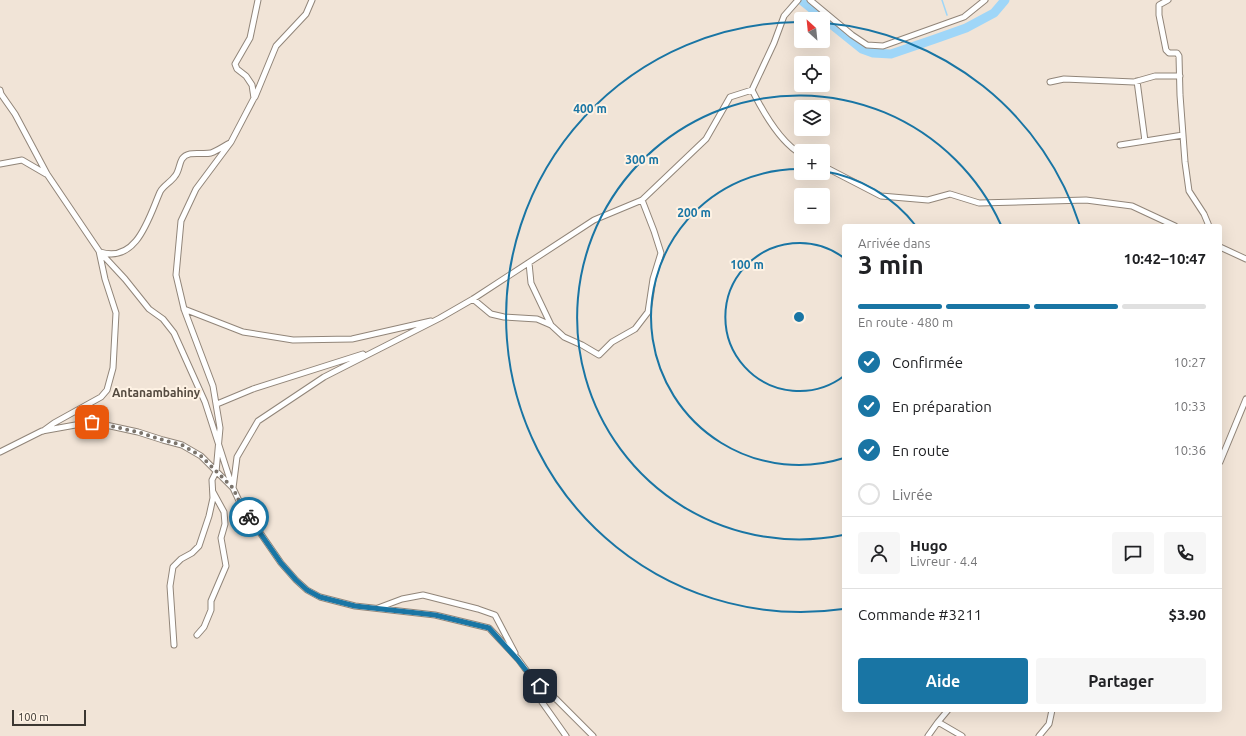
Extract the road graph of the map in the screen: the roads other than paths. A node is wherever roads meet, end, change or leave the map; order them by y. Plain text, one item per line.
1 (258, 0) edge
2 (312, 0) edge
3 (797, 0) edge
4 (810, 0) edge
5 (985, 0) edge
6 (1168, 0) edge
7 (1180, 76) junction
8 (1137, 81) junction
9 (1050, 82) dead end
10 (0, 90) edge
11 (752, 90) junction
12 (254, 98) junction
13 (1183, 135) junction
14 (1145, 140) junction
15 (231, 142) junction
16 (1120, 145) dead end
17 (794, 150) edge
18 (0, 164) edge
19 (830, 170) edge
20 (47, 174) junction
21 (642, 200) junction
22 (1171, 224) edge
23 (1208, 224) edge
24 (1222, 248) edge
25 (99, 251) junction
26 (1246, 259) edge
27 (530, 263) junction
28 (473, 299) junction
29 (184, 309) junction
30 (440, 318) junction
31 (551, 325) junction
32 (376, 351) junction
33 (1246, 399) edge
34 (217, 404) junction
35 (42, 431) junction
36 (219, 449) junction
37 (0, 452) edge
38 (1222, 457) edge
39 (216, 472) junction
40 (233, 488) junction
41 (213, 492) junction
42 (378, 608) junction
43 (197, 635) dead end
44 (174, 645) dead end
45 (518, 660) junction
46 (532, 678) junction
47 (946, 712) edge
48 (1052, 712) edge
49 (938, 722) junction
50 (566, 736) edge
51 (592, 736) edge
52 (928, 736) edge
53 (962, 736) edge
54 (1039, 736) edge

1 - 12 street
2 - 12 street
3 - 11 street
4 - 5 street
6 - 7 street
7 - 8 street
7 - 13 street
8 - 9 street
8 - 14 street
10 - 20 street
11 - 17 street
11 - 21 street
12 - 15 street
13 - 14 street
13 - 23 street
14 - 16 street
15 - 25 street
15 - 29 street
18 - 20 street
19 - 22 street
20 - 25 street
21 - 27 street
21 - 31 street
24 - 26 street
25 - 35 street
25 - 36 street
27 - 28 street
27 - 31 street
28 - 30 street
28 - 31 street
29 - 30 street
29 - 34 street
30 - 32 street
32 - 34 street
32 - 40 street
33 - 38 street
34 - 36 street
35 - 37 street
35 - 39 street
36 - 39 street
36 - 40 street
39 - 40 street
39 - 41 street
40 - 42 street
41 - 43 street
41 - 44 street
42 - 45 street
42 - 45 street
45 - 46 street
46 - 50 street
46 - 51 street
47 - 49 street
48 - 54 street
49 - 52 street
49 - 53 street

